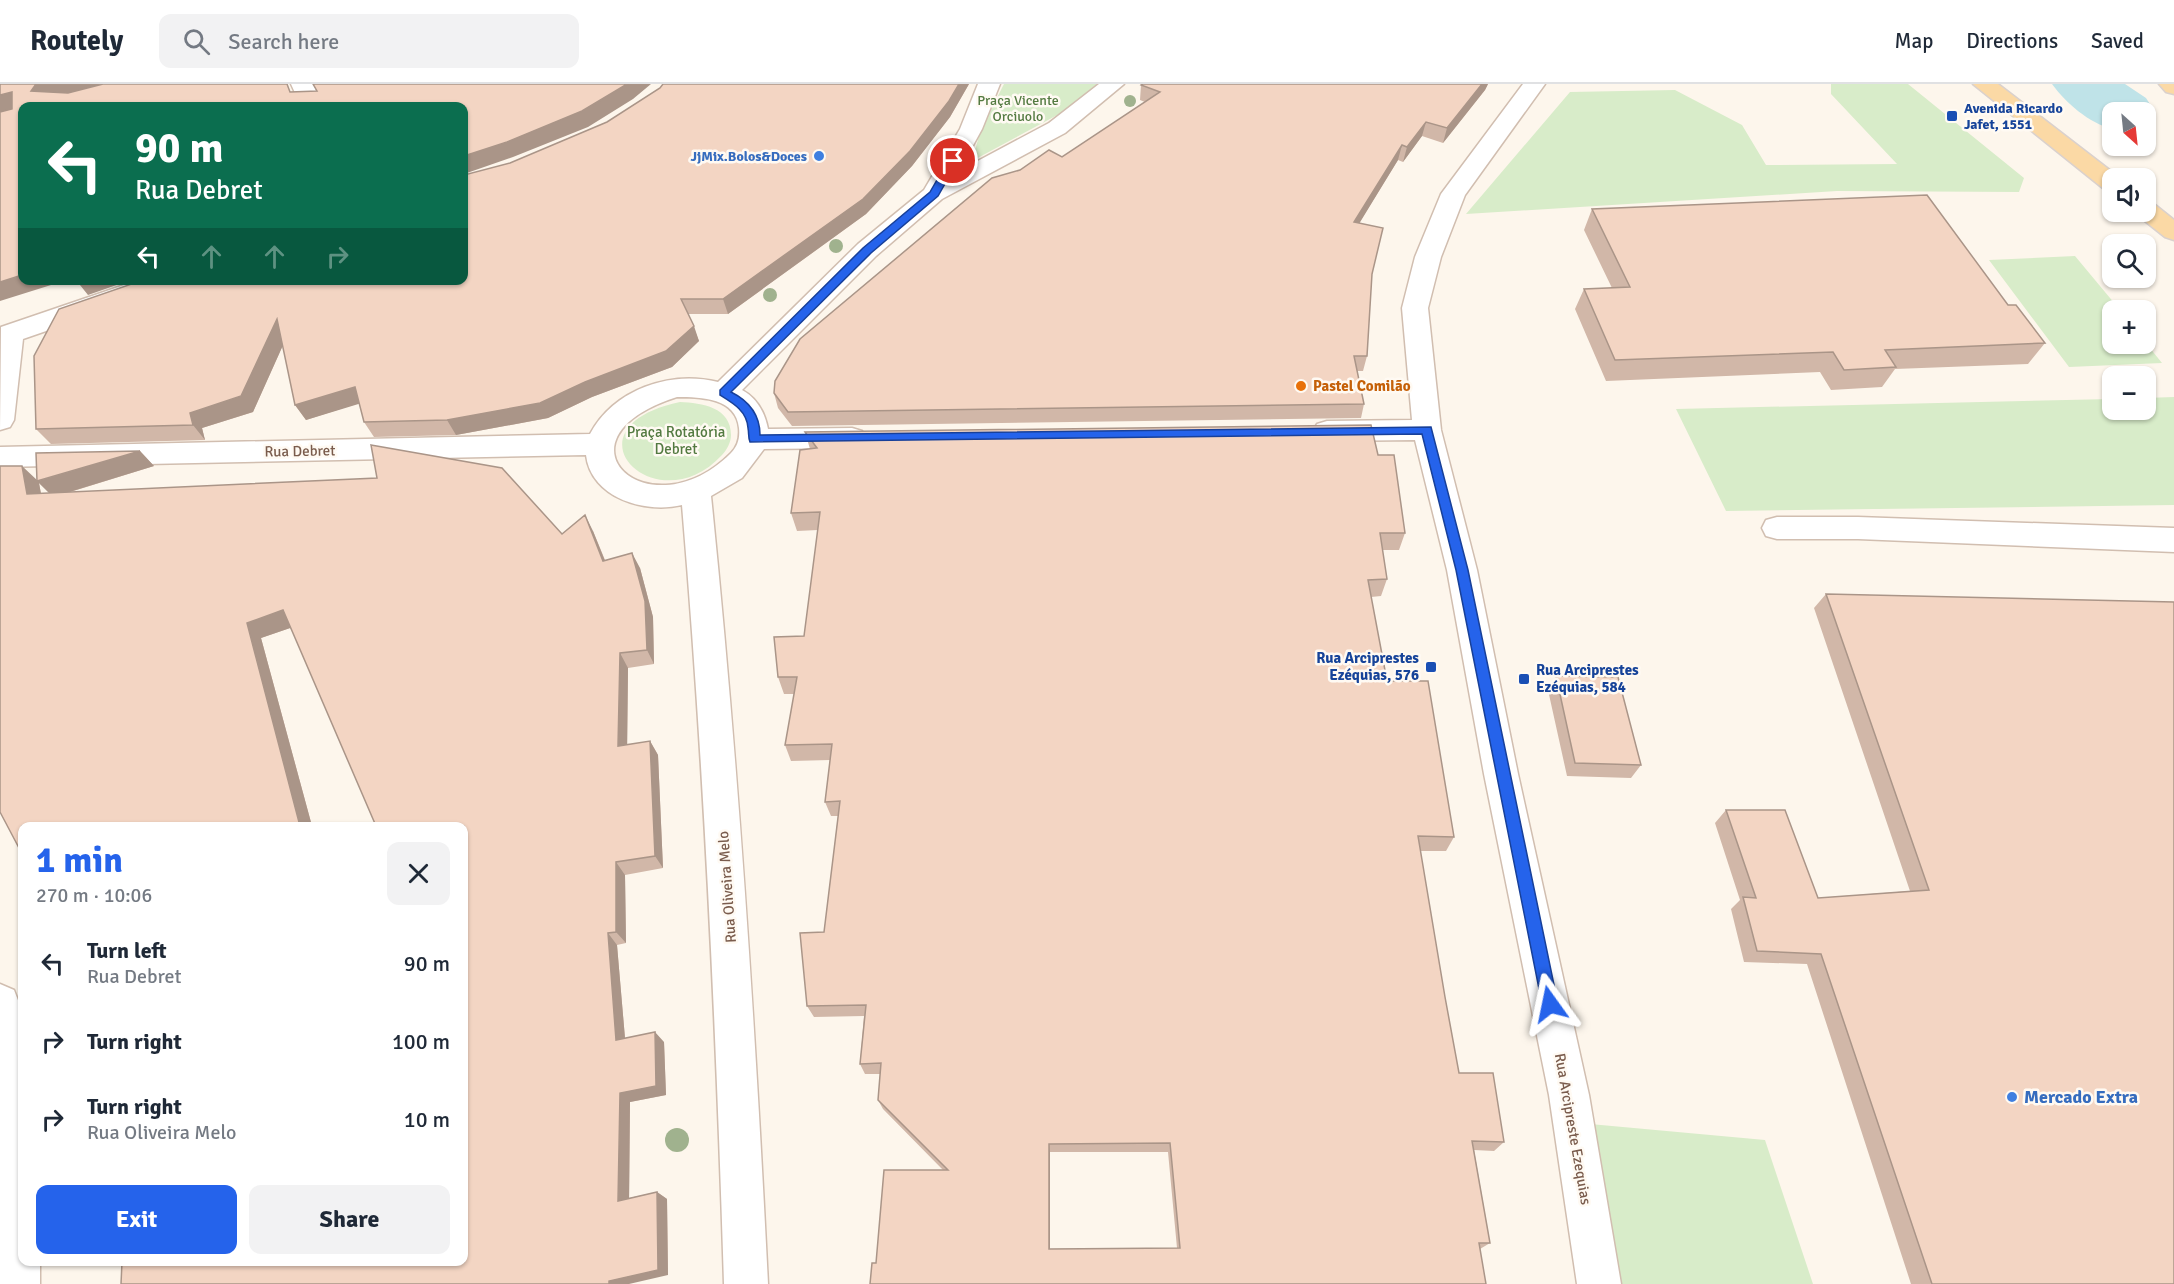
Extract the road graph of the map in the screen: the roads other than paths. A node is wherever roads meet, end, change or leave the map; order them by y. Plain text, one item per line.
1 (302, 84) edge
2 (989, 84) edge
3 (1113, 84) edge
4 (1534, 84) edge
5 (1984, 84) edge
6 (2170, 84) edge
7 (2174, 87) edge
8 (310, 102) edge
9 (2102, 176) edge
10 (934, 194) junction
11 (2156, 218) edge
12 (2174, 232) edge
13 (152, 285) edge
14 (5, 335) edge
15 (724, 392) junction
16 (0, 420) edge
17 (1427, 430) junction
18 (1297, 432) edge
19 (884, 438) edge
20 (754, 439) junction
21 (601, 444) junction
22 (0, 458) edge
23 (696, 491) junction
24 (1777, 528) dead end
25 (2174, 540) edge
26 (1, 1007) edge
27 (18, 1183) edge
28 (18, 1266) edge
29 (18, 1284) edge
30 (746, 1284) edge
31 (1599, 1284) edge

1 - 8 street
2 - 10 street
3 - 10 street
4 - 17 street, Rua Arcipreste Ezequias
5 - 9 main road
6 - 7 main road
10 - 15 street
11 - 12 main road
13 - 14 street
14 - 16 street
15 - 20 street
15 - 21 street
17 - 18 street
17 - 31 street, Rua Arcipreste Ezequias
19 - 20 street
20 - 23 street
21 - 22 street, Rua Debret
21 - 23 street
23 - 30 street, Rua Oliveira Melo
24 - 25 street
26 - 27 street
28 - 29 street

